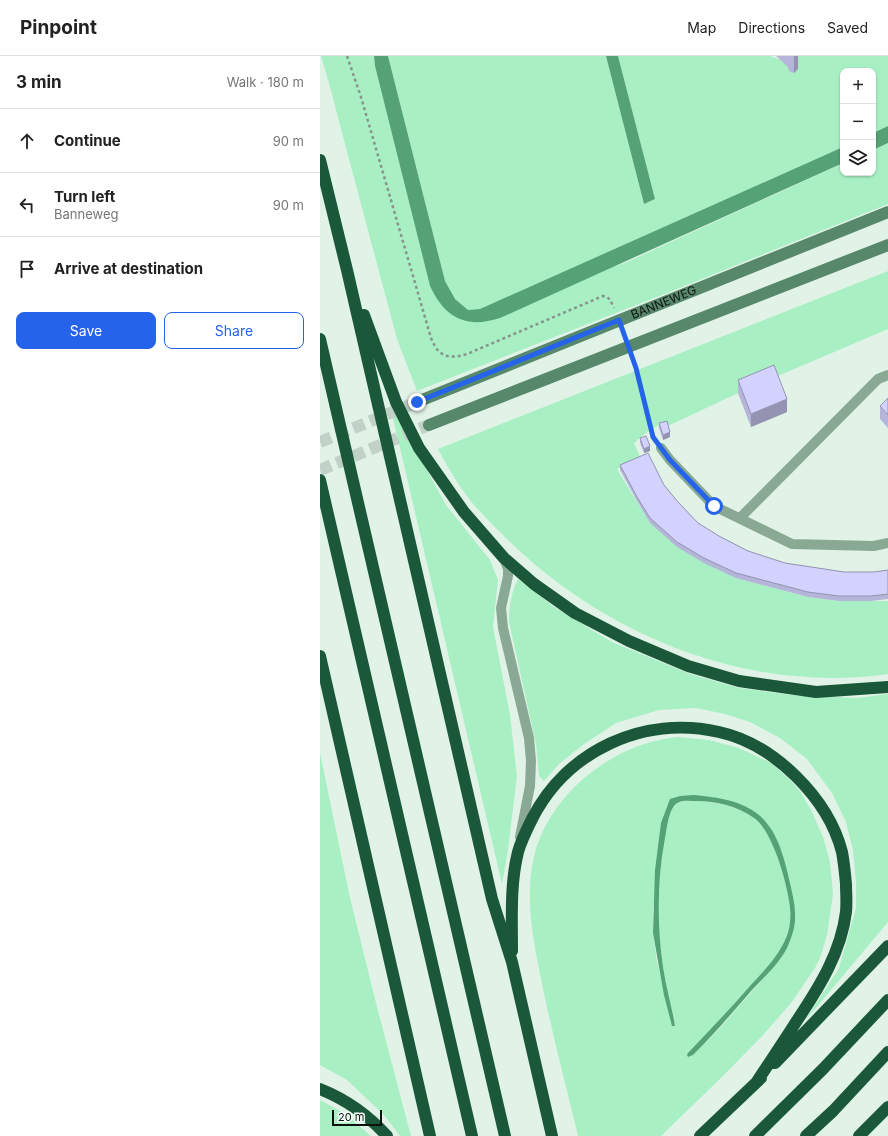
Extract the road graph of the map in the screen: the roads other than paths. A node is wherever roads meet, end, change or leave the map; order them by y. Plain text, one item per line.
1 (320, 160) edge
2 (888, 212) edge
3 (888, 245) edge
4 (347, 270) junction
5 (320, 339) edge
6 (888, 375) edge
7 (417, 402) tunnel mouth
8 (429, 425) tunnel mouth
9 (661, 448) road end
10 (320, 480) edge
11 (740, 518) junction
12 (888, 542) edge
13 (504, 558) junction
14 (320, 656) edge
15 (888, 687) edge
16 (518, 851) junction
17 (888, 946) edge
18 (512, 962) junction
19 (888, 1000) edge
20 (888, 1052) edge
21 (756, 1083) junction
22 (320, 1089) edge
23 (888, 1107) edge
24 (387, 1136) edge
25 (430, 1136) edge
26 (472, 1136) edge
27 (505, 1136) edge
28 (552, 1136) edge
29 (700, 1136) edge
30 (755, 1136) edge
31 (806, 1136) edge
32 (859, 1136) edge

1 - 4 highway
2 - 7 main road, BANNEWEG
3 - 8 main road
4 - 13 highway
4 - 18 highway
5 - 27 highway
6 - 11 lane
9 - 11 lane
10 - 26 highway
11 - 12 lane
13 - 15 highway
13 - 16 lane
14 - 25 highway
16 - 18 highway
16 - 21 highway
17 - 21 highway
18 - 28 highway
19 - 30 highway
20 - 31 highway
21 - 29 highway
22 - 24 highway
23 - 32 highway

